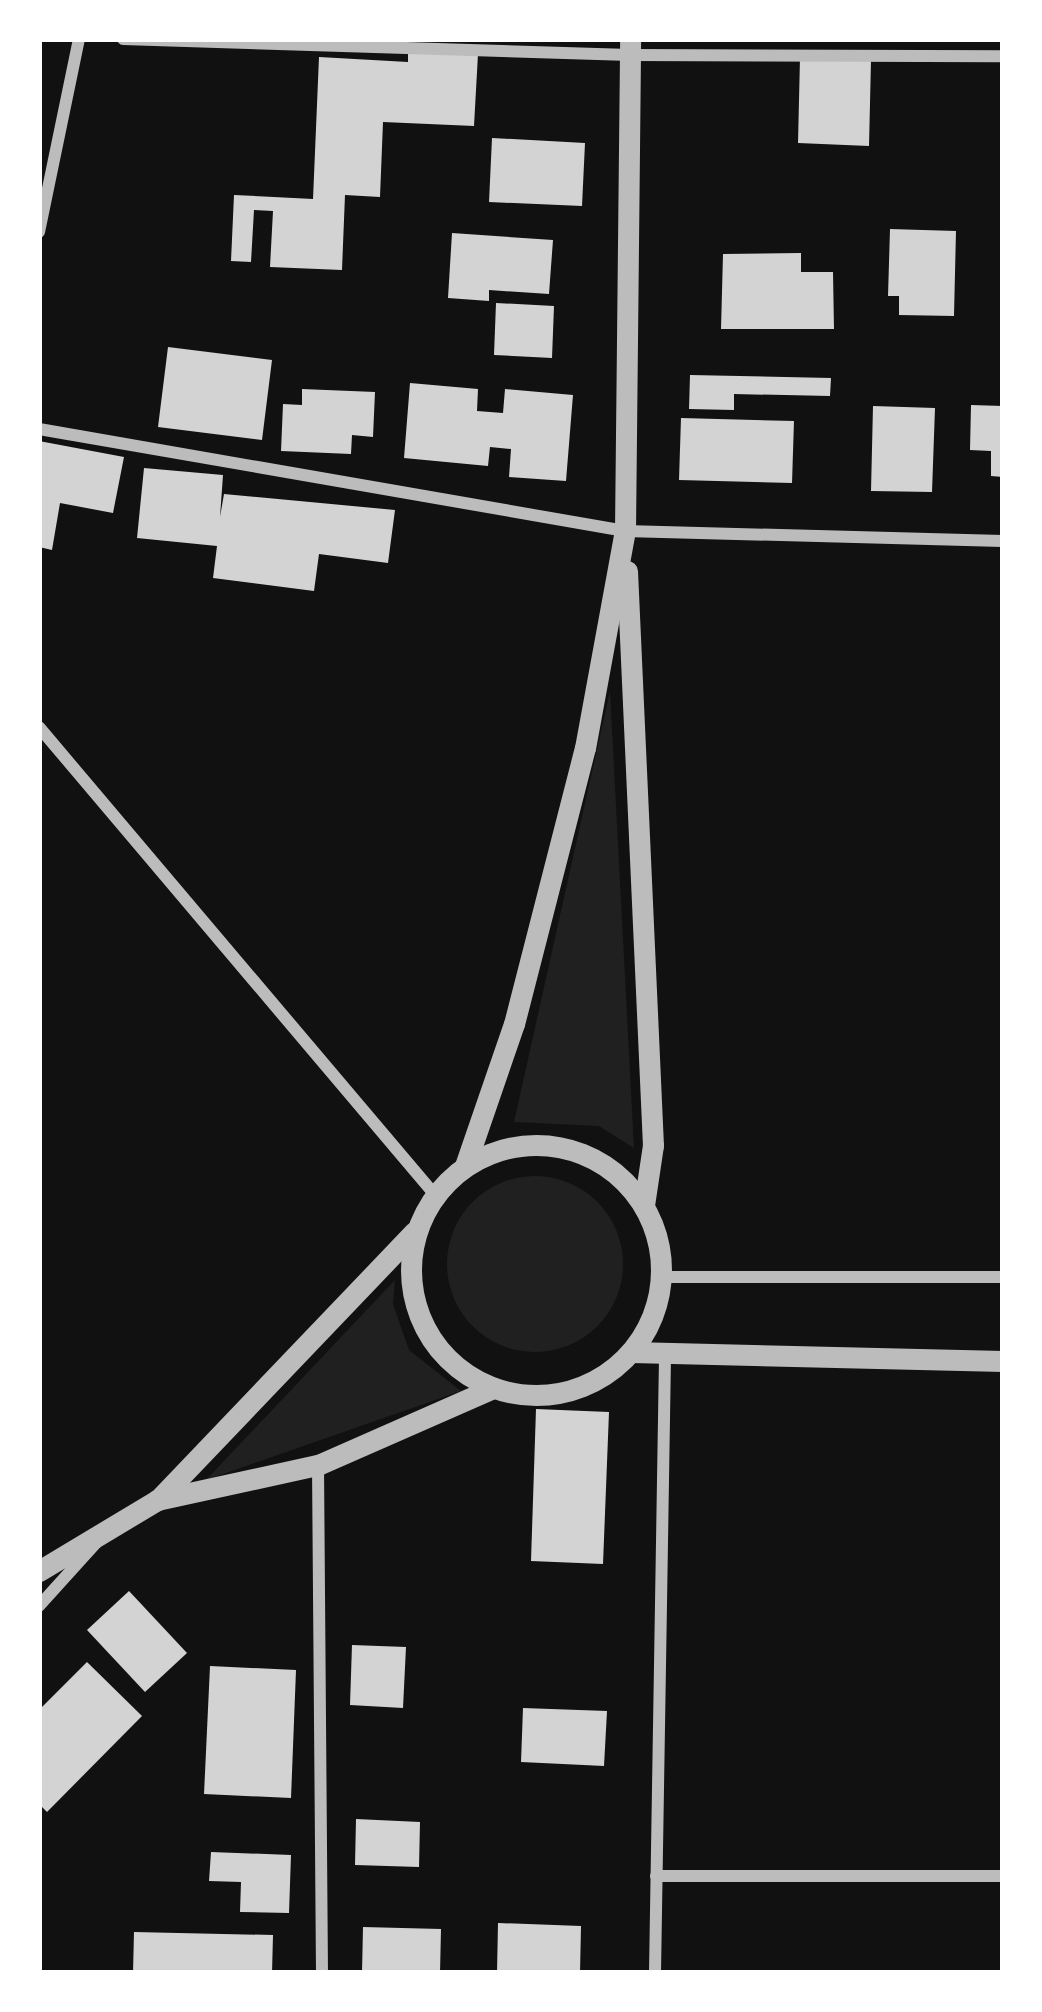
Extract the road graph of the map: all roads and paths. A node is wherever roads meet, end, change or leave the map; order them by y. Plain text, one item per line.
1 (79, 39) edge
2 (123, 39) edge
3 (630, 47) edge
4 (1003, 56) edge
5 (39, 232) edge
6 (39, 429) edge
7 (625, 531) junction
8 (1003, 541) edge
9 (39, 727) edge
10 (464, 1166) junction
11 (435, 1195) junction
12 (644, 1205) junction
13 (415, 1231) junction
14 (662, 1277) junction
15 (1003, 1277) edge
16 (632, 1352) junction
17 (665, 1359) junction
18 (1003, 1361) edge
19 (493, 1388) junction
20 (318, 1465) junction
21 (157, 1500) junction
22 (109, 1529) junction
23 (39, 1571) edge
24 (39, 1606) edge
25 (656, 1876) junction
26 (1003, 1876) edge
27 (322, 1973) edge
28 (655, 1973) edge

1 - 5 street
2 - 3 street
3 - 4 street
3 - 7 street
6 - 7 street
7 - 8 street
7 - 10 street
7 - 12 street
9 - 11 street
10 - 11 street
10 - 12 street
11 - 13 street
12 - 14 street
13 - 19 street
13 - 21 street
14 - 15 street
14 - 16 street
16 - 17 street
16 - 19 street
17 - 18 street
17 - 25 street
19 - 20 street
20 - 21 street
20 - 27 street
21 - 22 street
22 - 23 street
22 - 24 street
25 - 26 street
25 - 28 street

